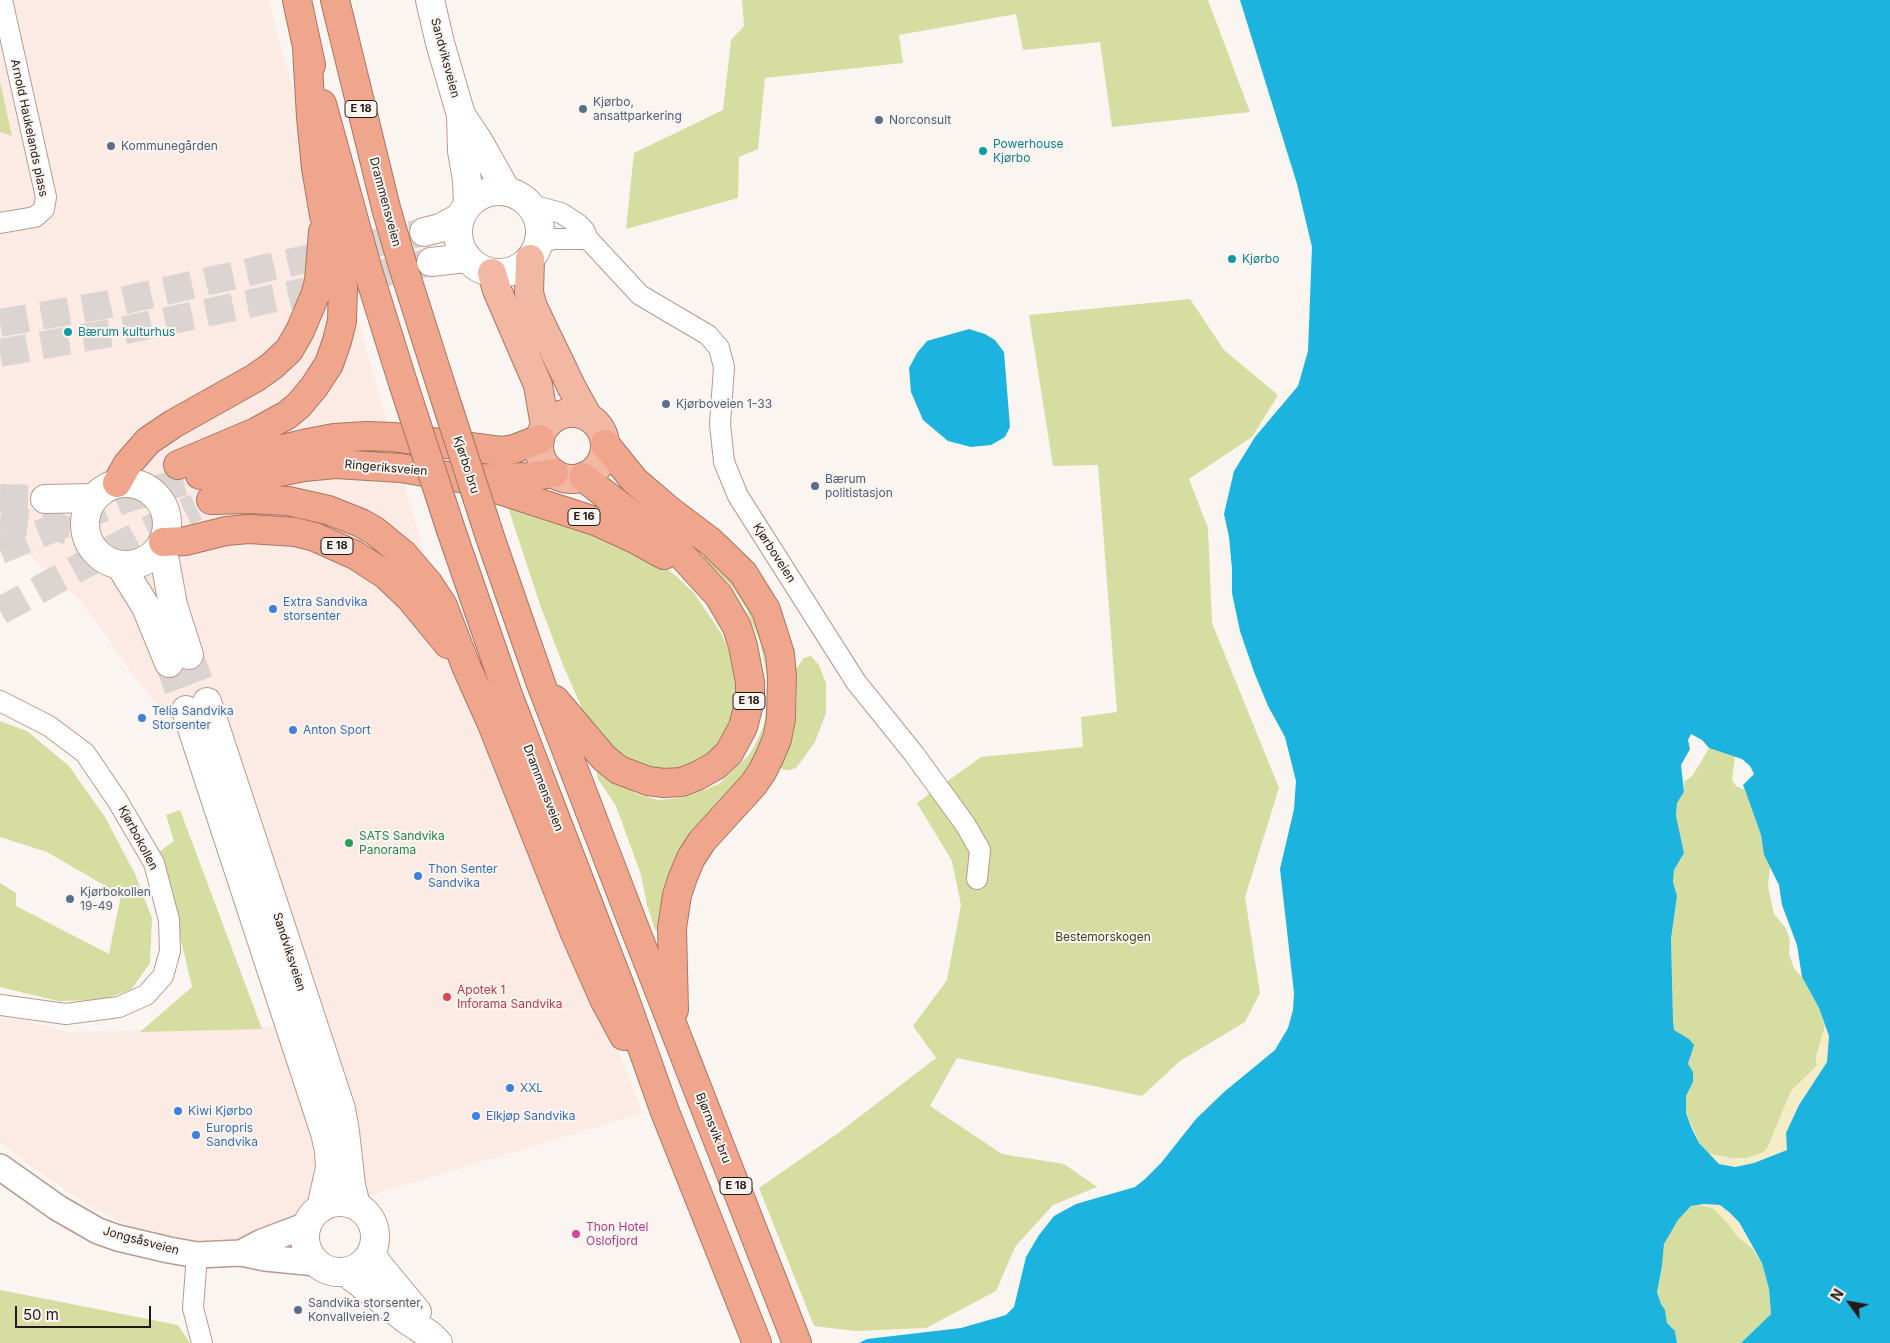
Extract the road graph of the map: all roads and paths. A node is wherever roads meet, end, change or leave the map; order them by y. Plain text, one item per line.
1 (2, 0) edge
2 (430, 0) edge
3 (336, 5) edge
4 (299, 8) edge
5 (307, 48) junction
6 (461, 115) junction
7 (517, 198) junction
8 (464, 211) junction
9 (324, 215) junction
10 (0, 223) edge
11 (424, 232) tunnel mouth
12 (588, 239) junction
13 (534, 251) junction
14 (466, 258) junction
15 (431, 262) tunnel mouth
16 (492, 273) junction
17 (442, 392) joint
18 (588, 417) junction
19 (542, 432) junction
20 (605, 444) junction
21 (554, 473) junction
22 (583, 477) junction
23 (465, 479) junction
24 (118, 483) junction
25 (94, 498) junction
26 (45, 499) tunnel mouth
27 (203, 504) joint
28 (161, 545) junction
29 (120, 565) junction
30 (696, 572) junction
31 (466, 666) junction
32 (541, 684) junction
33 (0, 701) edge
34 (977, 879) dead end
35 (662, 963) junction
36 (0, 1005) edge
37 (636, 1046) junction
38 (0, 1167) edge
39 (356, 1206) junction
40 (314, 1216) junction
41 (241, 1253) junction
42 (371, 1254) junction
43 (197, 1255) junction
44 (316, 1263) junction
45 (346, 1272) junction
46 (434, 1339) edge
47 (202, 1343) edge
48 (757, 1343) edge
49 (798, 1343) edge

1 - 10 street, Arnold Haukelands plass
2 - 6 main road, Sandviksveien
3 - 17 highway, Drammensveien / E 18
4 - 5 highway, E 18
5 - 9 highway, E 18
5 - 37 highway, Drammensveien / E 18, bridge
6 - 7 main road, Sandviksveien
6 - 8 main road, Sandviksveien
7 - 8 main road
7 - 12 street, Kjørboveien
7 - 13 main road
8 - 11 main road
8 - 14 main road
9 - 19 highway, E 18
9 - 24 highway, E 18
12 - 13 street
12 - 34 street, Kjørboveien
13 - 16 main road
13 - 18 highway
14 - 15 main road
14 - 16 main road
16 - 19 highway
17 - 32 highway, Kjørbo bru / E 18, bridge
18 - 19 highway
18 - 20 highway
19 - 21 highway
20 - 22 highway
20 - 35 highway, E 18
21 - 22 highway, E 16
21 - 23 highway, Ringeriksveien / E 16
22 - 30 highway, E 18
23 - 27 highway, Ringeriksveien / E 16
23 - 30 highway, E 16
24 - 25 main road
24 - 28 main road
25 - 26 main road
25 - 29 main road
27 - 31 highway, E 18
28 - 29 main road
28 - 29 main road
28 - 31 highway, E 18
30 - 32 highway, E 18
31 - 37 highway, E 18
32 - 35 highway, E 18
33 - 36 street, Kjørbokollen
35 - 49 highway, Bjørnsvik bru / E 18
37 - 48 highway, E 18
38 - 43 street, Jongsåsveien
39 - 40 main road
39 - 40 main road, Sandviksveien
39 - 42 main road
40 - 41 street, Jongsåsveien
40 - 44 main road
41 - 43 street, Jongsåsveien
41 - 44 street, Jongsåsveien
42 - 45 main road
42 - 46 main road
43 - 47 street
44 - 45 main road
45 - 46 main road

